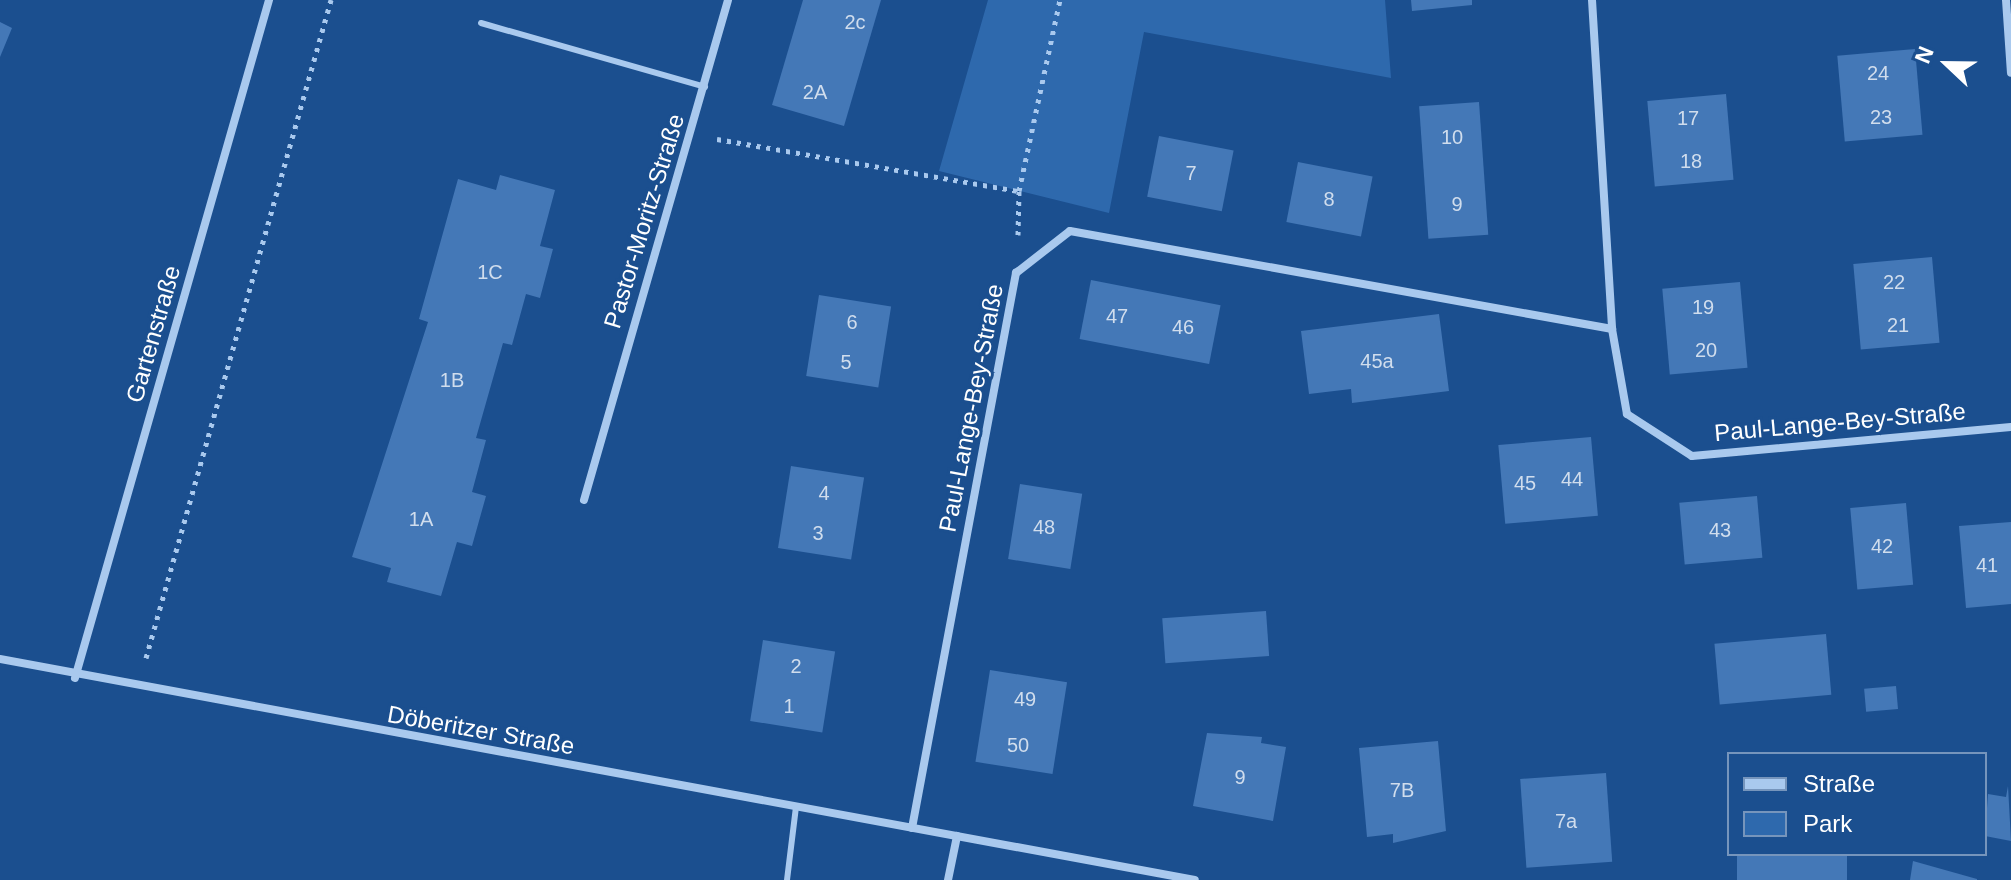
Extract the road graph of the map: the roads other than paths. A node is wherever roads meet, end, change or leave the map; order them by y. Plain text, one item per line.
1 (269, 0) edge
2 (728, 0) edge
3 (1592, 0) edge
4 (2006, 0) edge
5 (481, 23) dead end
6 (2011, 73) edge
7 (706, 87) junction
8 (1612, 329) junction
9 (2011, 427) edge
10 (584, 500) dead end
11 (0, 659) edge
12 (75, 678) junction
13 (796, 807) junction
14 (912, 828) junction
15 (957, 836) junction
16 (787, 880) edge
17 (948, 880) edge
18 (1195, 880) edge

1 - 12 street, Gartenstraße
2 - 7 street, Pastor-Moritz-Straße
3 - 8 street, Paul-Lange-Bey-Straße
4 - 6 street
5 - 7 lane
7 - 10 street, Pastor-Moritz-Straße
8 - 9 street, Paul-Lange-Bey-Straße
8 - 14 street, Paul-Lange-Bey-Straße
11 - 12 street, Döberitzer Straße
12 - 13 street, Döberitzer Straße
13 - 14 street, Döberitzer Straße
13 - 16 lane
14 - 15 street, Döberitzer Straße
15 - 17 street
15 - 18 street, Döberitzer Straße

